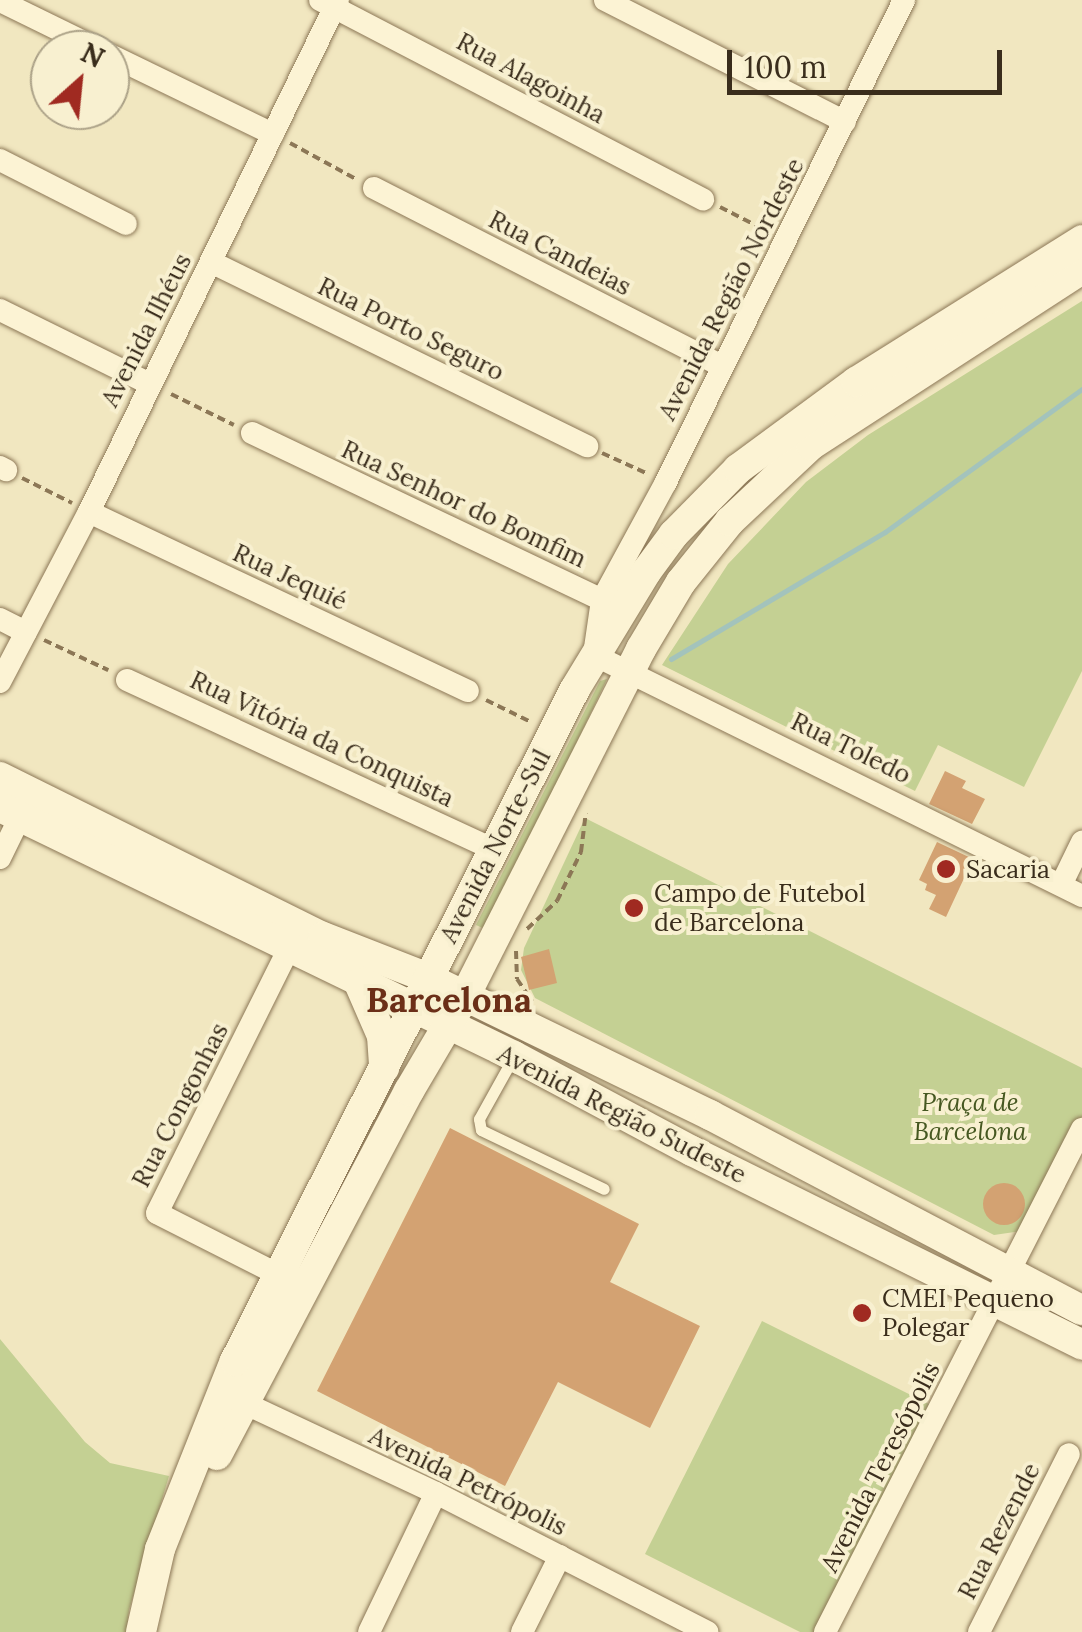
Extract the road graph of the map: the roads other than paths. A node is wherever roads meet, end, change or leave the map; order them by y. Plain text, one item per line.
1 (605, 0) edge
2 (904, 0) edge
3 (0, 1) edge
4 (331, 2) edge
5 (46, 10) edge
6 (73, 30) edge
7 (130, 65) edge
8 (845, 122) junction
9 (273, 134) junction
10 (0, 160) edge
11 (374, 188) road end
12 (703, 199) road end
13 (126, 224) dead end
14 (1082, 240) edge
15 (211, 262) junction
16 (1082, 269) edge
17 (0, 310) edge
18 (722, 366) junction
19 (148, 383) junction
20 (252, 433) road end
21 (587, 446) road end
22 (89, 512) junction
23 (602, 600) junction
24 (0, 619) edge
25 (26, 632) junction
26 (594, 655) junction
27 (630, 670) junction
28 (127, 680) road end
29 (0, 682) edge
30 (468, 691) road end
31 (0, 777) edge
32 (10, 812) edge
33 (1082, 842) edge
34 (493, 849) junction
35 (0, 858) edge
36 (1062, 883) junction
37 (1082, 896) edge
38 (454, 926) junction
39 (489, 949) junction
40 (288, 950) junction
41 (382, 962) junction
42 (428, 978) junction
43 (359, 983) junction
44 (465, 996) junction
45 (414, 1008) junction
46 (501, 1015) junction
47 (448, 1024) junction
48 (509, 1054) junction
49 (384, 1068) junction
50 (420, 1075) junction
51 (654, 1088) junction
52 (710, 1115) junction
53 (636, 1122) junction
54 (1082, 1129) edge
55 (692, 1152) junction
56 (604, 1189) dead end
57 (1009, 1273) junction
58 (281, 1276) junction
59 (996, 1302) junction
60 (1082, 1310) edge
61 (1082, 1345) edge
62 (236, 1361) junction
63 (244, 1403) junction
64 (1069, 1454) dead end
65 (436, 1493) junction
66 (560, 1556) junction
67 (672, 1624) edge
68 (141, 1632) edge
69 (156, 1632) edge
70 (369, 1632) edge
71 (522, 1632) edge
72 (708, 1632) edge
73 (825, 1632) edge
74 (978, 1632) edge

1 - 8 street
2 - 8 street, Avenida Região Nordeste
3 - 5 street
4 - 9 street, Avenida Ilhéus
4 - 12 street, Rua Alagoinha
5 - 6 street
7 - 9 street
8 - 18 street, Avenida Região Nordeste
9 - 15 street, Avenida Ilhéus
10 - 13 street
11 - 18 street, Rua Candeias
14 - 26 main road, Avenida Norte-Sul
15 - 19 street, Avenida Ilhéus
15 - 21 street, Rua Porto Seguro
16 - 27 main road, Avenida Norte-Sul
17 - 19 street
18 - 23 street, Avenida Região Nordeste
19 - 22 street, Avenida Ilhéus
20 - 23 street, Rua Senhor do Bomfim
22 - 25 street, Avenida Ilhéus
22 - 30 street, Rua Jequié
23 - 26 street, Rua Senhor do Bomfim
24 - 25 street
25 - 29 street, Avenida Ilhéus
26 - 27 street, Rua Toledo
26 - 34 main road, Avenida Norte-Sul
27 - 36 street, Rua Toledo
27 - 39 main road, Avenida Norte-Sul
28 - 34 street, Rua Vitória da Conquista
31 - 41 main road, Avenida Região Sudeste
32 - 35 street
32 - 40 main road, Avenida Região Sudeste
33 - 36 street
34 - 38 main road, Avenida Norte-Sul
36 - 37 street, Rua Toledo
38 - 41 main road
38 - 42 main road, Avenida Norte-Sul
39 - 44 main road, Avenida Norte-Sul
39 - 46 main road
40 - 43 main road, Avenida Região Sudeste
40 - 58 street, Rua Congonhas
41 - 42 main road, Avenida Região Sudeste
42 - 44 main road, Avenida Região Sudeste
42 - 45 main road, Avenida Norte-Sul
43 - 45 main road, Avenida Região Sudeste
43 - 49 main road
44 - 46 main road, Avenida Região Sudeste
44 - 47 main road, Avenida Norte-Sul
45 - 47 main road, Avenida Região Sudeste
45 - 49 main road, Avenida Norte-Sul
46 - 51 main road, Avenida Região Sudeste
47 - 48 main road, Avenida Região Sudeste
47 - 50 main road, Avenida Norte-Sul
48 - 50 main road
48 - 53 main road, Avenida Região Sudeste
48 - 56 lane
49 - 58 main road, Avenida Norte-Sul
50 - 63 main road, Avenida Norte-Sul
51 - 52 main road, Avenida Região Sudeste
51 - 53 main road
52 - 55 main road
52 - 57 main road, Avenida Região Sudeste
53 - 55 main road, Avenida Região Sudeste
54 - 57 street, Avenida Teresópolis
55 - 59 main road, Avenida Região Sudeste
57 - 59 street, Avenida Teresópolis
57 - 60 main road, Avenida Região Sudeste
58 - 62 main road, Avenida Norte-Sul
59 - 61 main road, Avenida Região Sudeste
59 - 73 street, Avenida Teresópolis
62 - 63 street
62 - 68 main road, Avenida Norte-Sul
63 - 65 street, Avenida Petrópolis
63 - 69 main road, Avenida Norte-Sul
64 - 74 street, Rua Rezende
65 - 66 street, Avenida Petrópolis
65 - 70 street
66 - 67 street, Avenida Petrópolis
66 - 71 street
67 - 72 street, Avenida Petrópolis

